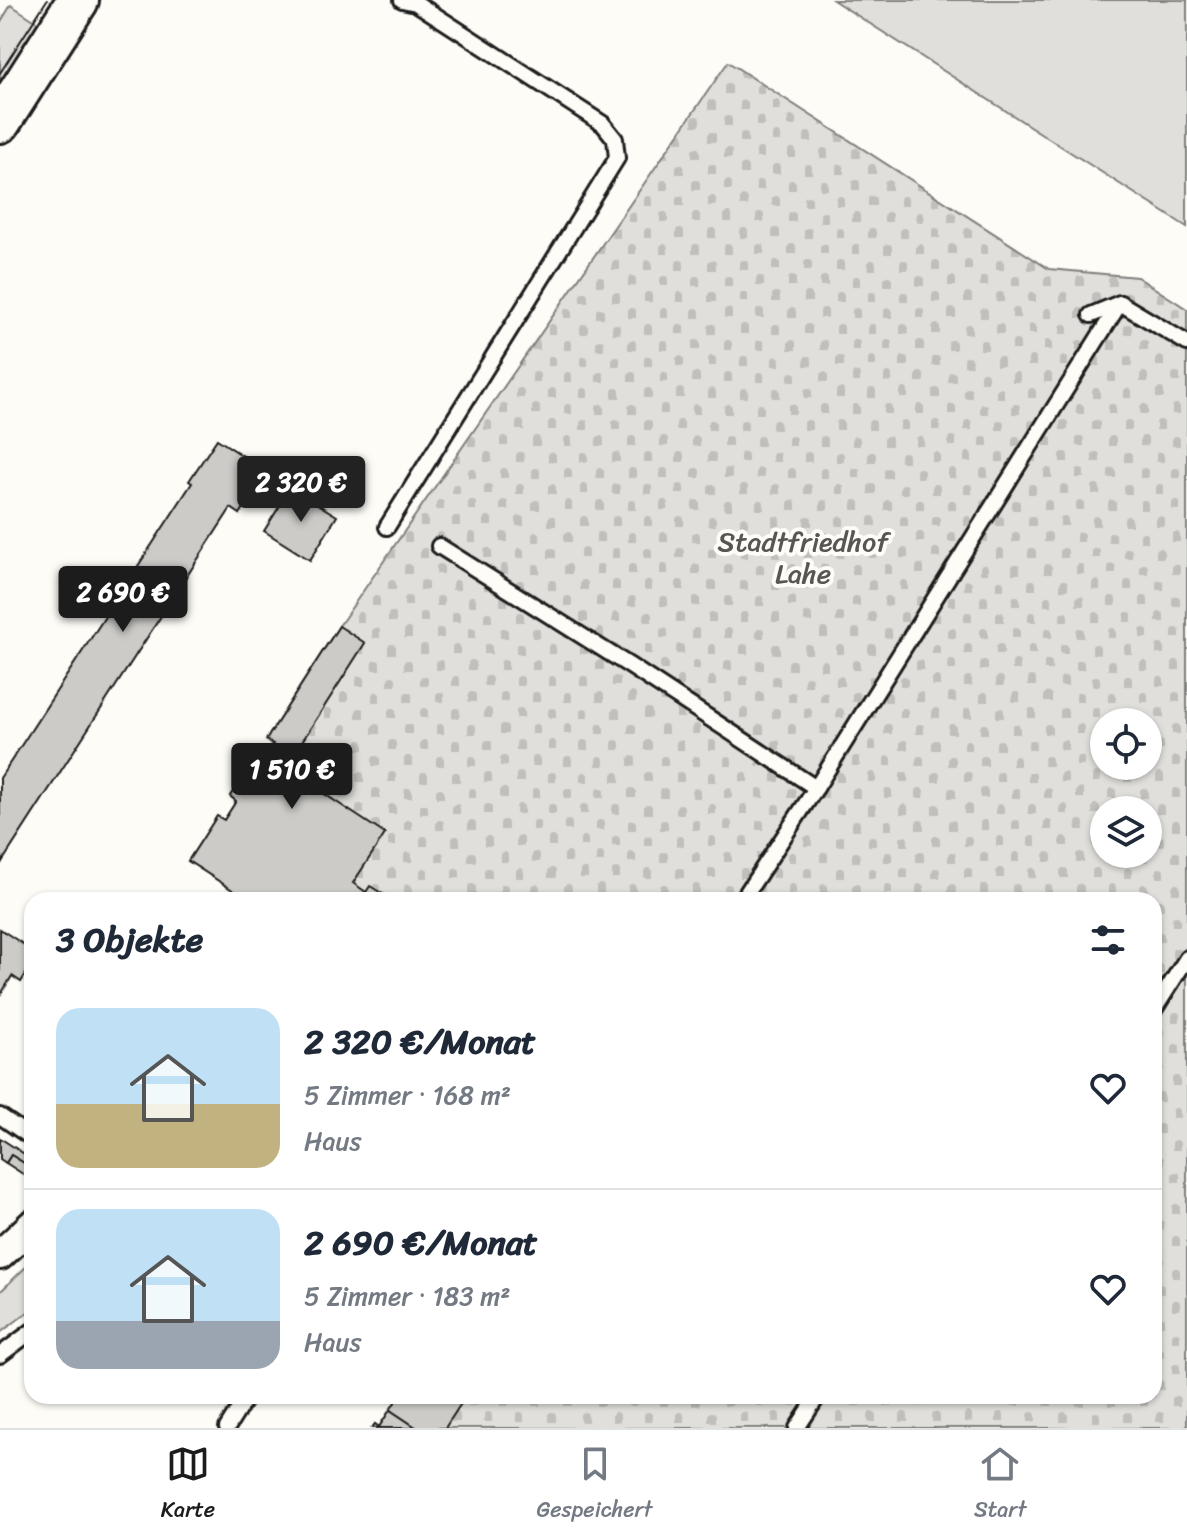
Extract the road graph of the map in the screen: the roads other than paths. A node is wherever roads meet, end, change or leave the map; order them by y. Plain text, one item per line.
1 (78, 0) edge
2 (410, 1) edge
3 (0, 122) edge
4 (1120, 303) junction
5 (1091, 315) dead end
6 (1187, 343) edge
7 (387, 527) dead end
8 (439, 546) dead end
9 (816, 788) junction
10 (747, 892) edge
11 (1187, 958) edge
12 (1162, 997) edge
13 (0, 1116) edge
14 (24, 1132) edge
15 (24, 1232) edge
16 (0, 1255) edge
17 (24, 1337) edge
18 (0, 1355) edge
19 (242, 1404) edge
20 (813, 1404) edge
21 (227, 1428) edge
22 (797, 1428) edge

1 - 3 main road
2 - 7 lane
4 - 5 lane
4 - 6 lane
4 - 9 lane
8 - 9 lane
9 - 10 lane
11 - 12 lane
13 - 14 lane
15 - 16 street
17 - 18 lane
19 - 21 lane
20 - 22 lane

